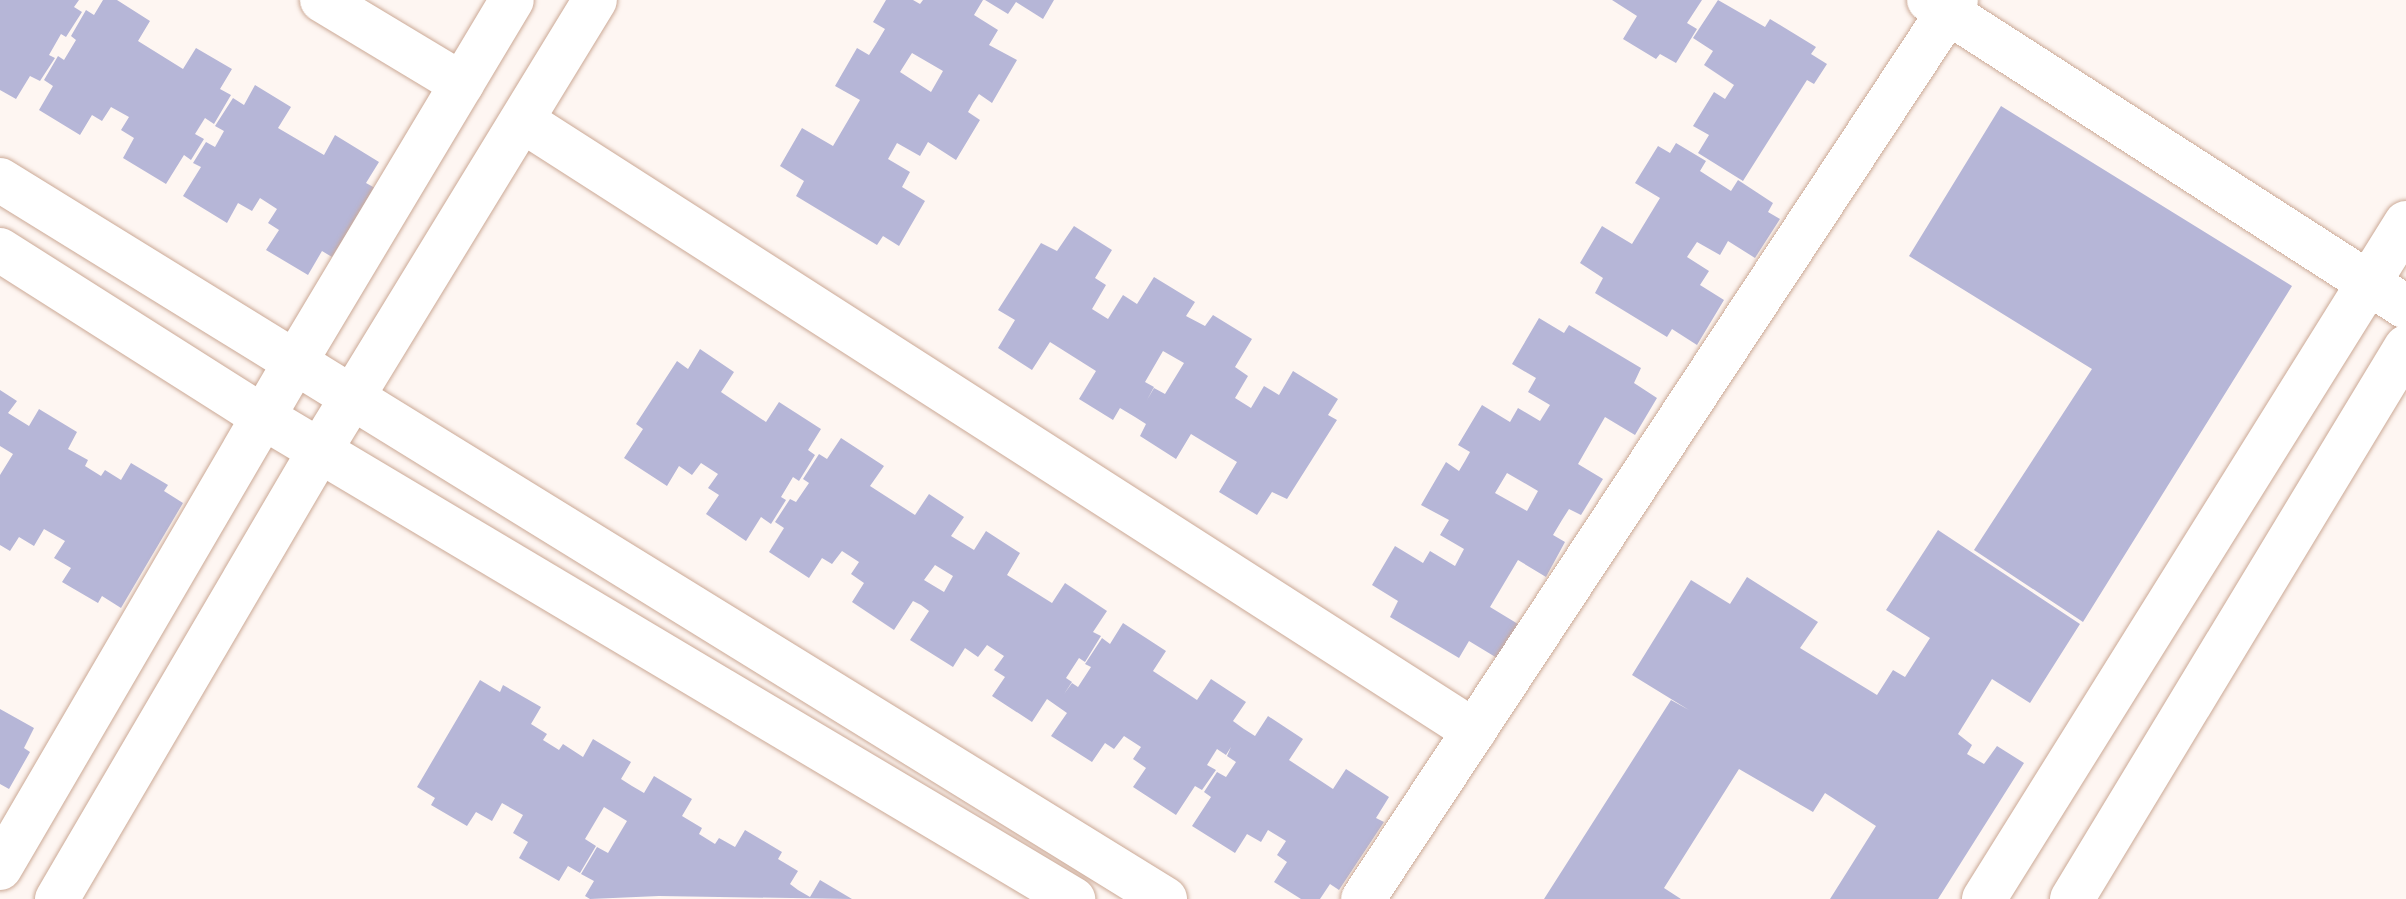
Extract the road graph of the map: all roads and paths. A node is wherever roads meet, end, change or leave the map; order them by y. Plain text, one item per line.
1 (322, 0) edge
2 (512, 0) edge
3 (595, 0) edge
4 (1944, 4) edge
5 (462, 84) junction
6 (523, 121) junction
7 (0, 180) edge
8 (2406, 223) edge
9 (0, 250) edge
10 (2369, 283) junction
11 (2406, 307) edge
12 (2406, 347) edge
13 (294, 364) junction
14 (353, 396) junction
15 (263, 417) junction
16 (320, 450) junction
17 (1474, 731) junction
18 (0, 868) edge
19 (1056, 894) edge
20 (57, 899) edge
21 (1165, 899) edge
22 (1363, 899) edge
23 (1984, 899) edge
24 (2072, 899) edge

1 - 5 street
2 - 5 street
3 - 6 street
4 - 10 street
4 - 17 street
5 - 13 street
6 - 14 street
6 - 17 street
7 - 13 street
8 - 10 street
9 - 15 street
10 - 11 street
10 - 23 street
12 - 24 street
13 - 14 street
13 - 15 street
14 - 16 street
14 - 21 street
15 - 16 street
15 - 18 street
16 - 19 street
16 - 20 street
17 - 22 street

